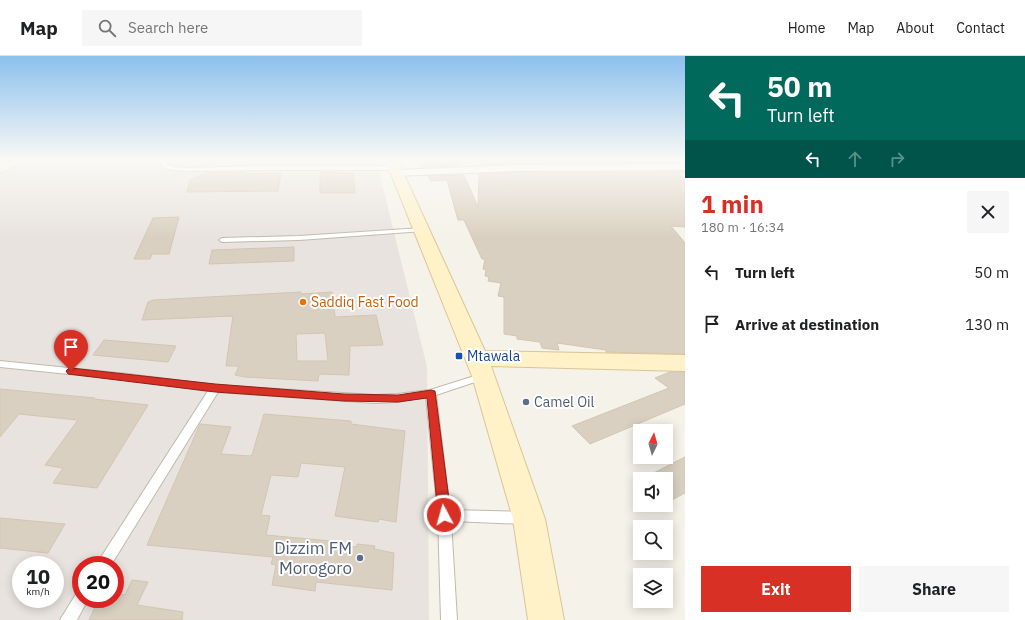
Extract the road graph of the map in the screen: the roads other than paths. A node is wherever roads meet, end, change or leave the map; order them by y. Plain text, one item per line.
1 (402, 185) edge
2 (422, 230) junction
3 (222, 240) dead end
4 (685, 363) edge
5 (0, 364) edge
6 (480, 367) junction
7 (215, 388) junction
8 (431, 393) junction
9 (444, 515) junction
10 (529, 519) junction
11 (109, 556) edge
12 (75, 608) edge
13 (68, 620) edge
14 (449, 620) edge
15 (546, 620) edge

1 - 2 main road
2 - 3 lane
2 - 6 main road
4 - 6 main road
5 - 7 lane
6 - 8 lane
6 - 10 main road
7 - 8 lane
7 - 11 lane
8 - 9 lane
9 - 10 lane
9 - 14 lane
10 - 15 main road
12 - 13 lane

